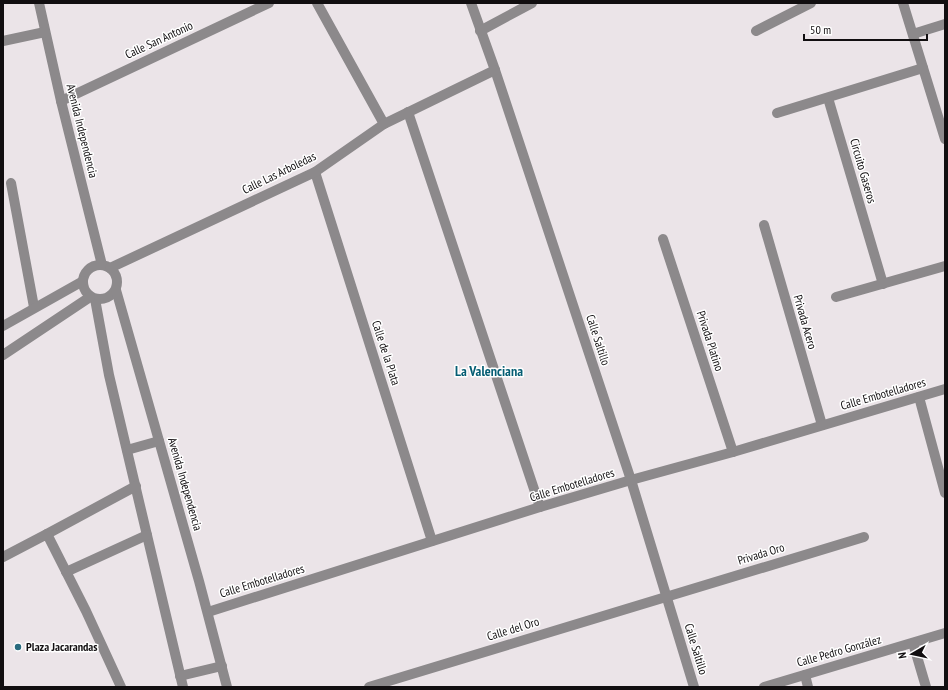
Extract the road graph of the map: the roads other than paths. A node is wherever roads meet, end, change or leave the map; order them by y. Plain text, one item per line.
1 (39, 3) edge
2 (269, 3) edge
3 (317, 3) edge
4 (471, 3) edge
5 (532, 3) edge
6 (811, 3) edge
7 (903, 3) edge
8 (945, 24) edge
9 (480, 30) junction
10 (756, 30) dead end
11 (45, 32) junction
12 (913, 34) junction
13 (3, 41) edge
14 (923, 68) junction
15 (495, 70) junction
16 (828, 98) junction
17 (61, 101) junction
18 (408, 112) junction
19 (777, 113) dead end
20 (384, 124) junction
21 (945, 139) edge
22 (315, 172) junction
23 (11, 183) dead end
24 (764, 225) dead end
25 (663, 239) dead end
26 (106, 266) junction
27 (945, 266) edge
28 (83, 281) junction
29 (883, 284) junction
30 (116, 290) junction
31 (836, 297) dead end
32 (93, 298) junction
33 (34, 307) junction
34 (3, 326) edge
35 (3, 355) edge
36 (945, 389) edge
37 (919, 397) junction
38 (822, 425) junction
39 (159, 441) junction
40 (127, 450) junction
41 (733, 452) junction
42 (631, 480) junction
43 (136, 486) junction
44 (945, 493) edge
45 (540, 507) junction
46 (47, 534) junction
47 (147, 535) junction
48 (864, 537) dead end
49 (432, 542) junction
50 (3, 557) edge
51 (66, 572) junction
52 (666, 596) junction
53 (208, 612) junction
54 (945, 633) edge
55 (913, 643) junction
56 (222, 666) junction
57 (805, 675) junction
58 (180, 676) junction
59 (121, 687) edge
60 (183, 687) edge
61 (227, 687) edge
62 (369, 687) edge
63 (694, 687) edge
64 (764, 687) edge
65 (808, 687) edge
66 (926, 687) edge

1 - 11 street, Avenida Independencia
2 - 17 street, Calle San Antonio
3 - 20 street
4 - 9 street, Calle Saltillo
5 - 9 street
6 - 10 street
7 - 12 street
8 - 12 street
9 - 15 street, Calle Saltillo
11 - 13 street
11 - 17 street, Avenida Independencia
12 - 14 street
14 - 16 street
14 - 21 street
15 - 18 street, Calle Las Arboledas
15 - 42 street, Calle Saltillo
16 - 19 street
16 - 29 street, Circuito Gaseros
17 - 26 street, Avenida Independencia
18 - 20 street, Calle Las Arboledas
18 - 45 street
20 - 22 street, Calle Las Arboledas
22 - 26 street, Calle Las Arboledas
22 - 49 street, Calle de la Plata
23 - 33 street
24 - 38 street, Privada Acero
25 - 41 street, Privada Platino
26 - 28 street
26 - 30 street
27 - 29 street
28 - 32 street
28 - 33 street
29 - 31 street
30 - 32 street
30 - 39 street, Avenida Independencia
32 - 35 street
32 - 40 street
33 - 34 street
36 - 37 street, Calle Embotelladores
37 - 38 street, Calle Embotelladores
37 - 44 street
38 - 41 street, Calle Embotelladores
39 - 40 street
39 - 53 street, Avenida Independencia
40 - 43 street
41 - 42 street, Calle Embotelladores
42 - 45 street, Calle Embotelladores
42 - 52 street, Calle Saltillo
43 - 46 street
43 - 47 street
45 - 49 street, Calle Embotelladores
46 - 50 street
46 - 51 street
47 - 51 street
47 - 58 street
48 - 52 street, Privada Oro
49 - 53 street, Calle Embotelladores
51 - 59 street
52 - 62 street, Calle del Oro
52 - 63 street, Calle Saltillo
53 - 56 street, Avenida Independencia
54 - 55 street, Calle Pedro González
55 - 57 street, Calle Pedro González
55 - 66 street
56 - 58 street
56 - 61 street, Avenida Independencia
57 - 64 street, Calle Pedro González
57 - 65 street
58 - 60 street

